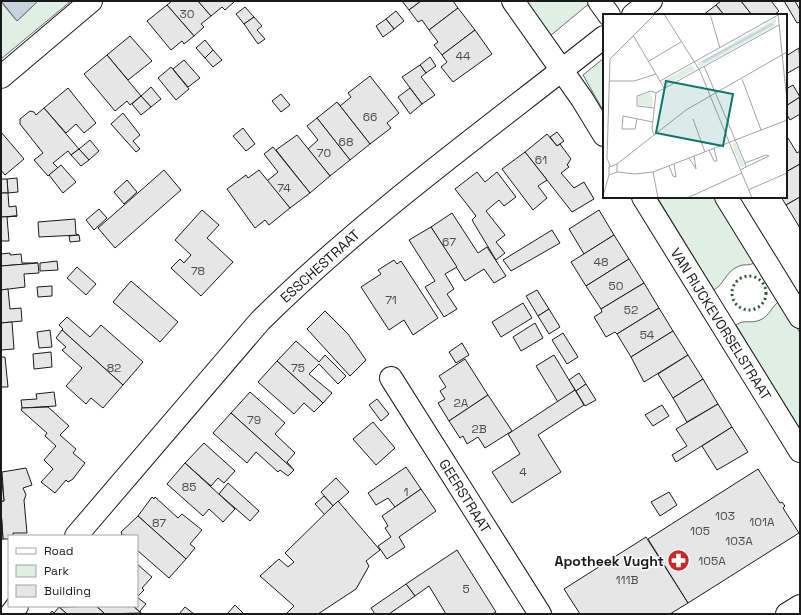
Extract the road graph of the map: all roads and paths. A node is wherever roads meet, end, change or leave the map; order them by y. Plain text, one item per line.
1 (91, 1) edge
2 (513, 1) edge
3 (599, 1) edge
4 (651, 1) edge
5 (608, 14) edge
6 (634, 14) edge
7 (603, 38) edge
8 (562, 70) junction
9 (1, 77) edge
10 (603, 133) edge
11 (644, 198) edge
12 (727, 198) edge
13 (800, 317) edge
14 (391, 378) dead end
15 (800, 451) edge
16 (77, 535) edge
17 (800, 606) edge
18 (540, 614) edge
19 (787, 614) edge

1 - 9 street
2 - 8 street
3 - 5 street
4 - 6 street
7 - 8 street, ESSCHESTRAAT
8 - 10 street
8 - 16 street, ESSCHESTRAAT
11 - 15 street, VAN RIJCKEVORSELSTRAAT
12 - 13 street
14 - 18 street, GEERSTRAAT
17 - 19 street

